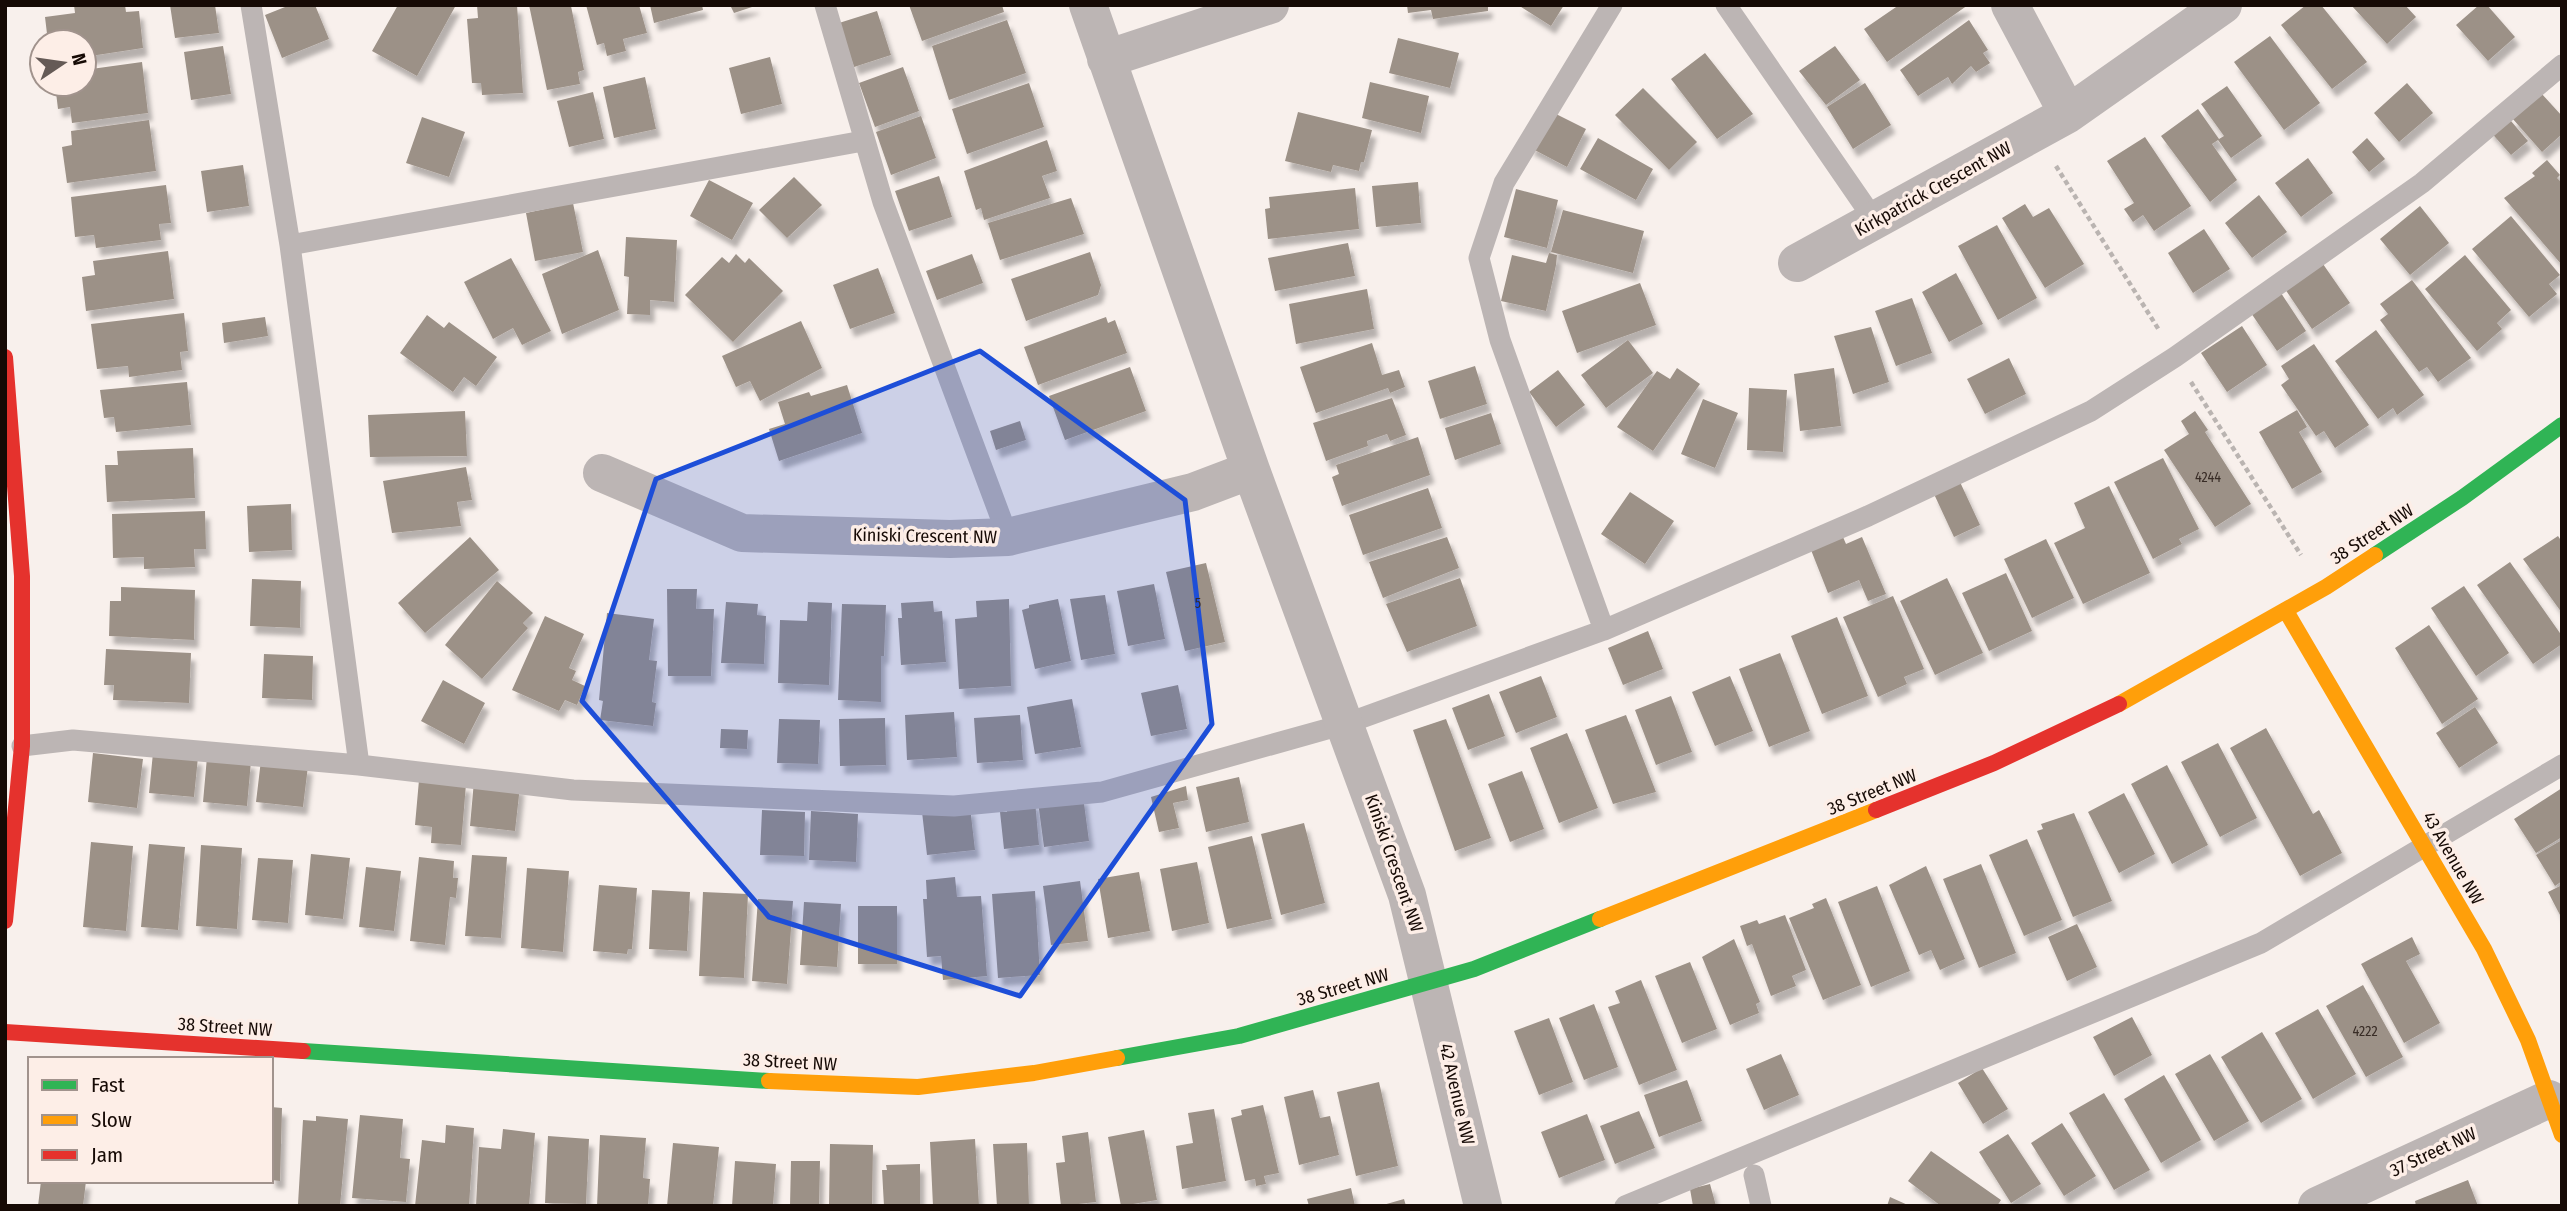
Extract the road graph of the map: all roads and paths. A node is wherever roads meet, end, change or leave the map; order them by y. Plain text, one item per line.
1 (251, 5) edge
2 (825, 5) edge
3 (1088, 5) edge
4 (1270, 5) edge
5 (1612, 5) edge
6 (1726, 5) edge
7 (2010, 5) edge
8 (2223, 5) edge
9 (1106, 59) junction
10 (2562, 65) edge
11 (2068, 114) junction
12 (863, 141) junction
13 (1875, 221) junction
14 (290, 244) junction
15 (1797, 264) dead end
16 (5, 357) edge
17 (2562, 425) edge
18 (1251, 470) junction
19 (602, 474) dead end
20 (1008, 537) junction
21 (2286, 611) junction
22 (1604, 630) junction
23 (1345, 724) junction
24 (22, 746) junction
25 (359, 765) junction
26 (2562, 765) edge
27 (2424, 847) junction
28 (5, 921) edge
29 (1431, 982) junction
30 (5, 1032) edge
31 (2549, 1099) junction
32 (2562, 1135) edge
33 (1754, 1175) dead end
34 (1483, 1206) edge
35 (1625, 1206) edge
36 (1761, 1206) edge
37 (2317, 1206) edge

1 - 14 lane
2 - 12 lane
3 - 9 street, Kiniski Crescent NW
4 - 9 street
5 - 22 lane
6 - 13 lane
7 - 11 street
8 - 11 street, Kirkpatrick Crescent NW
9 - 18 street, Kiniski Crescent NW
10 - 22 lane
11 - 13 street, Kirkpatrick Crescent NW
12 - 14 lane
12 - 20 lane
13 - 15 street, Kirkpatrick Crescent NW
14 - 25 lane
16 - 24 street
17 - 21 street, 38 Street NW
18 - 20 street, Kiniski Crescent NW
18 - 23 street, Kiniski Crescent NW
19 - 20 street, Kiniski Crescent NW
21 - 27 street, 43 Avenue NW
21 - 29 street, 38 Street NW
22 - 23 lane
23 - 25 lane
23 - 29 street, Kiniski Crescent NW
24 - 25 lane
24 - 28 street
26 - 27 lane
27 - 31 street, 43 Avenue NW
27 - 35 lane
29 - 30 street, 38 Street NW
29 - 34 street, 42 Avenue NW
31 - 32 street, 43 Avenue NW
31 - 37 street, 37 Street NW
33 - 36 lane

